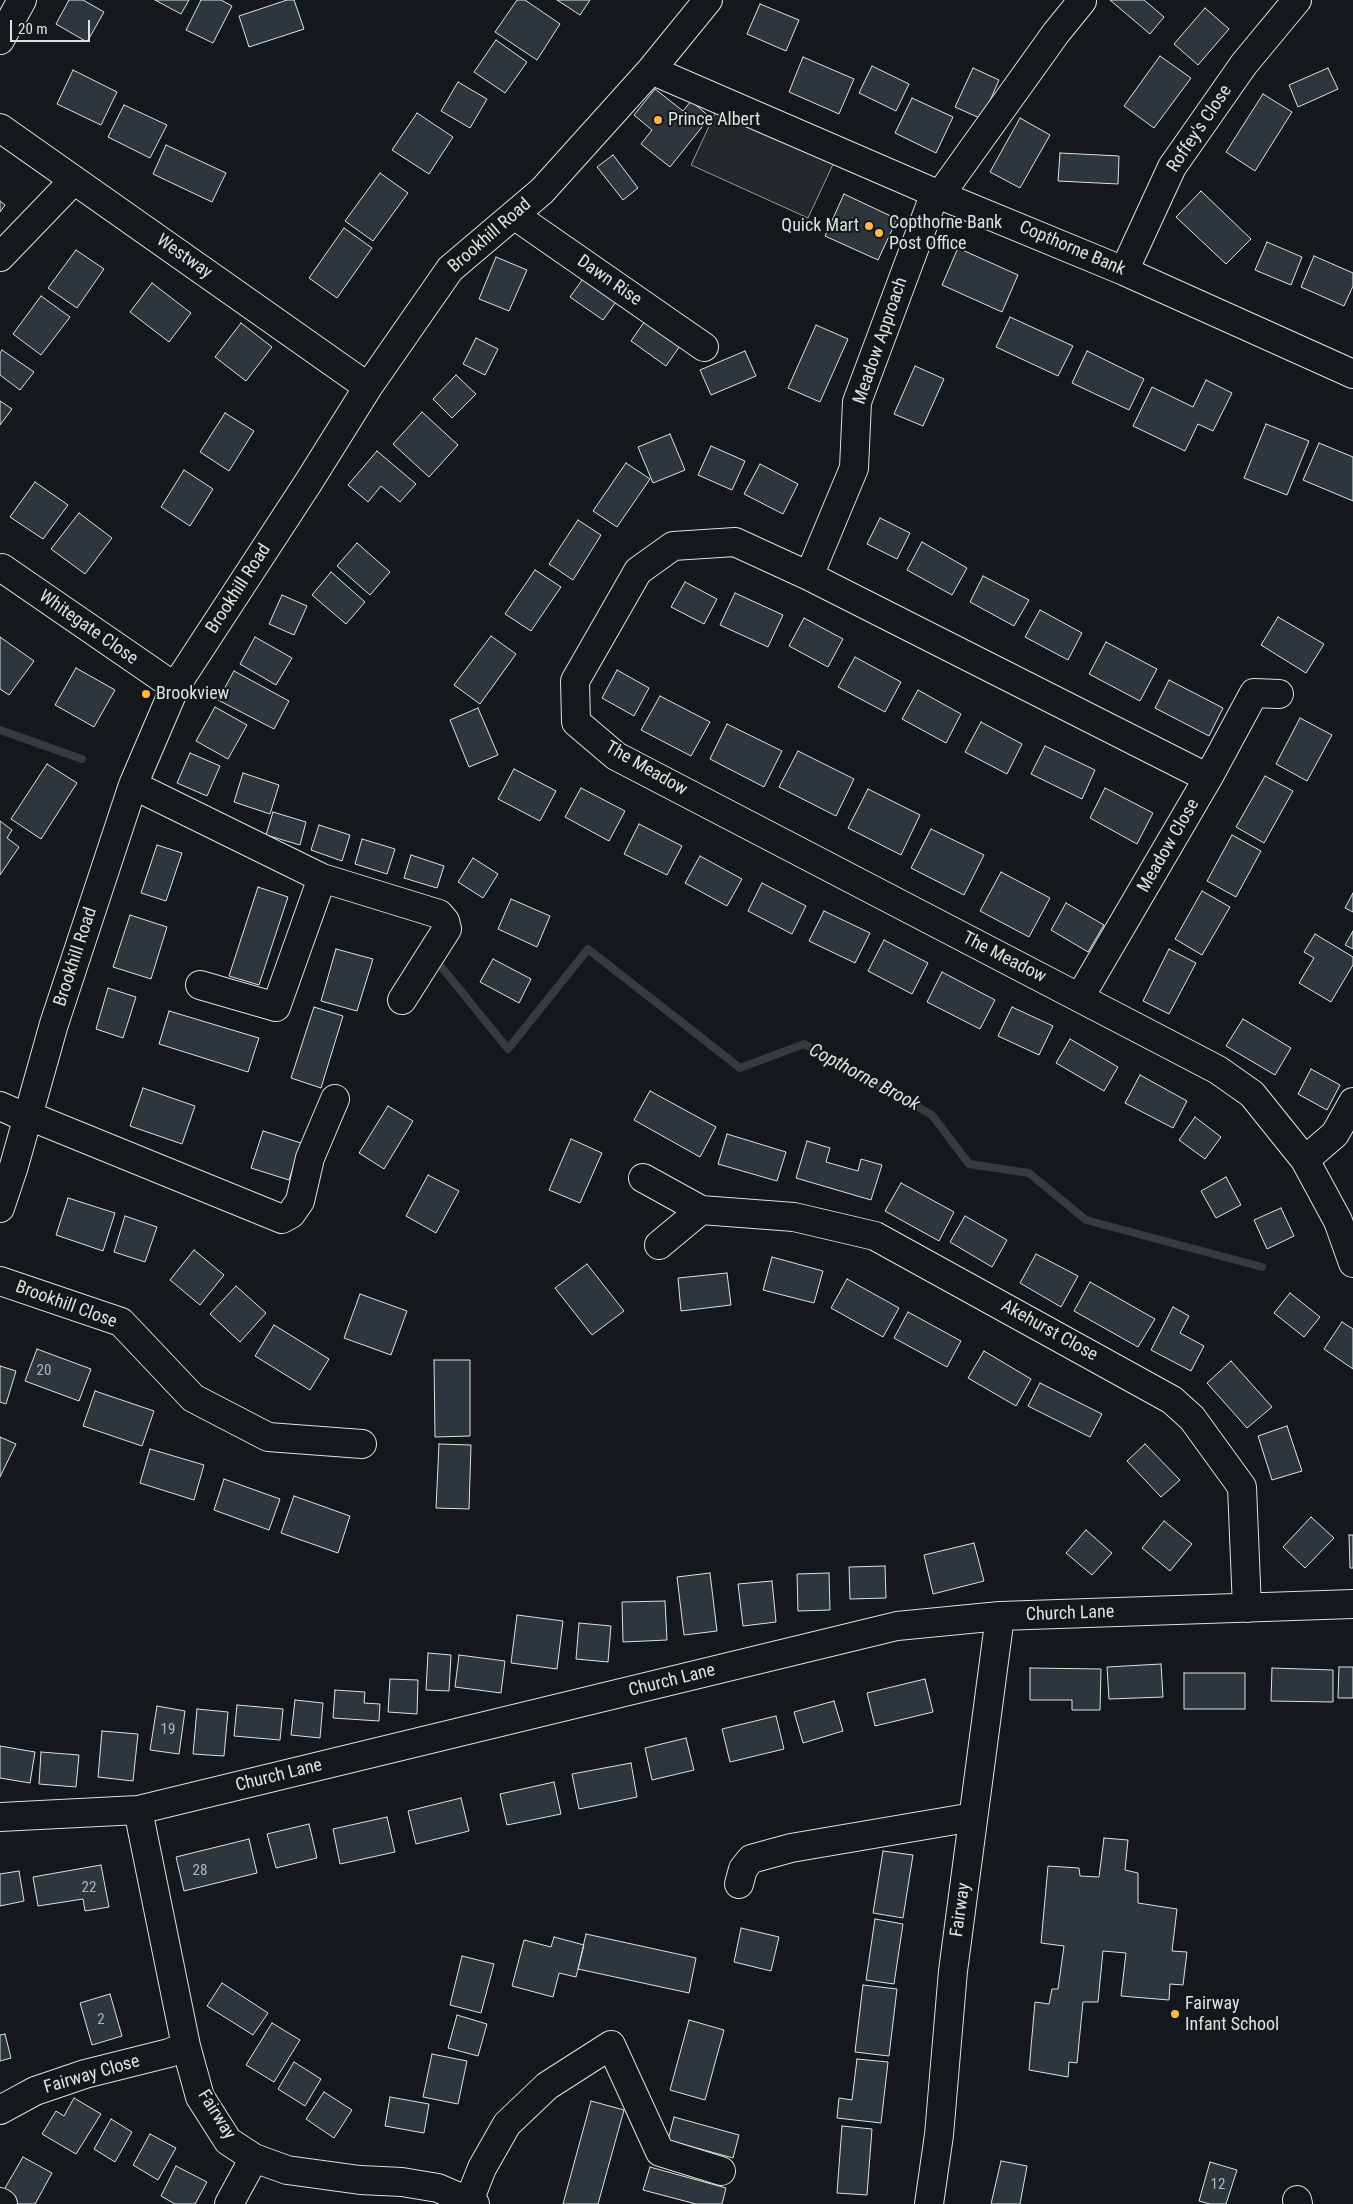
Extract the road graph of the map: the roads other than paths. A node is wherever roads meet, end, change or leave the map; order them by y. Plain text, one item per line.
1 (22, 0) edge
2 (708, 0) edge
3 (1297, 0) edge
4 (1082, 2) dead end
5 (0, 40) edge
6 (651, 70) junction
7 (0, 128) edge
8 (74, 180) junction
9 (937, 194) junction
10 (514, 215) junction
11 (0, 257) edge
12 (1124, 271) junction
13 (704, 348) dead end
14 (1353, 374) edge
15 (368, 387) junction
16 (2, 568) dead end
17 (809, 576) junction
18 (175, 687) junction
19 (1262, 688) dead end
20 (1208, 778) junction
21 (134, 786) junction
22 (322, 878) junction
23 (200, 986) dead end
24 (1080, 997) junction
25 (402, 1000) dead end
26 (335, 1099) dead end
27 (1353, 1102) edge
28 (0, 1106) edge
29 (27, 1116) junction
30 (1304, 1160) junction
31 (643, 1178) dead end
32 (0, 1208) edge
33 (702, 1210) junction
34 (659, 1245) dead end
35 (1353, 1263) edge
36 (0, 1281) edge
37 (362, 1444) dead end
38 (1353, 1604) edge
39 (1247, 1608) junction
40 (1000, 1616) junction
41 (138, 1810) junction
42 (0, 1817) edge
43 (973, 1817) junction
44 (739, 1884) dead end
45 (186, 2046) junction
46 (0, 2110) edge
47 (254, 2158) junction
48 (721, 2171) dead end
49 (472, 2202) edge
50 (229, 2204) edge
51 (929, 2204) edge

1 - 5 street
2 - 6 street, Brookhill Road
3 - 12 street, Roffey's Close
4 - 9 street, Meadow Approach
6 - 9 street, Copthorne Bank
6 - 10 street, Brookhill Road
7 - 8 street, Westway
8 - 11 street
8 - 15 street, Westway
9 - 12 street, Copthorne Bank
9 - 17 street, Meadow Approach
10 - 13 street, Dawn Rise
10 - 15 street, Brookhill Road
12 - 14 street, Copthorne Bank
15 - 18 street, Brookhill Road
16 - 18 street, Whitegate Close
17 - 20 street, The Meadow
17 - 24 street, The Meadow
18 - 21 street, Brookhill Road
19 - 20 street, Meadow Close
20 - 24 street, Meadow Close
21 - 22 street
21 - 29 street, Brookhill Road
22 - 23 street
22 - 25 street
24 - 30 street, The Meadow
26 - 29 street
27 - 30 street
28 - 29 street
29 - 32 street, Brookhill Road
30 - 35 street, The Meadow
31 - 33 street, Akehurst Close
33 - 34 street
33 - 39 street, Akehurst Close
36 - 37 street, Brookhill Close
38 - 39 street, Church Lane
39 - 40 street, Church Lane
40 - 41 street, Church Lane
40 - 43 street, Fairway
41 - 42 street, Church Lane
41 - 45 street, Fairway
43 - 44 street
43 - 51 street, Fairway
45 - 46 street, Fairway Close
45 - 47 street, Fairway
47 - 49 street, Fairway
47 - 50 street
48 - 49 street

